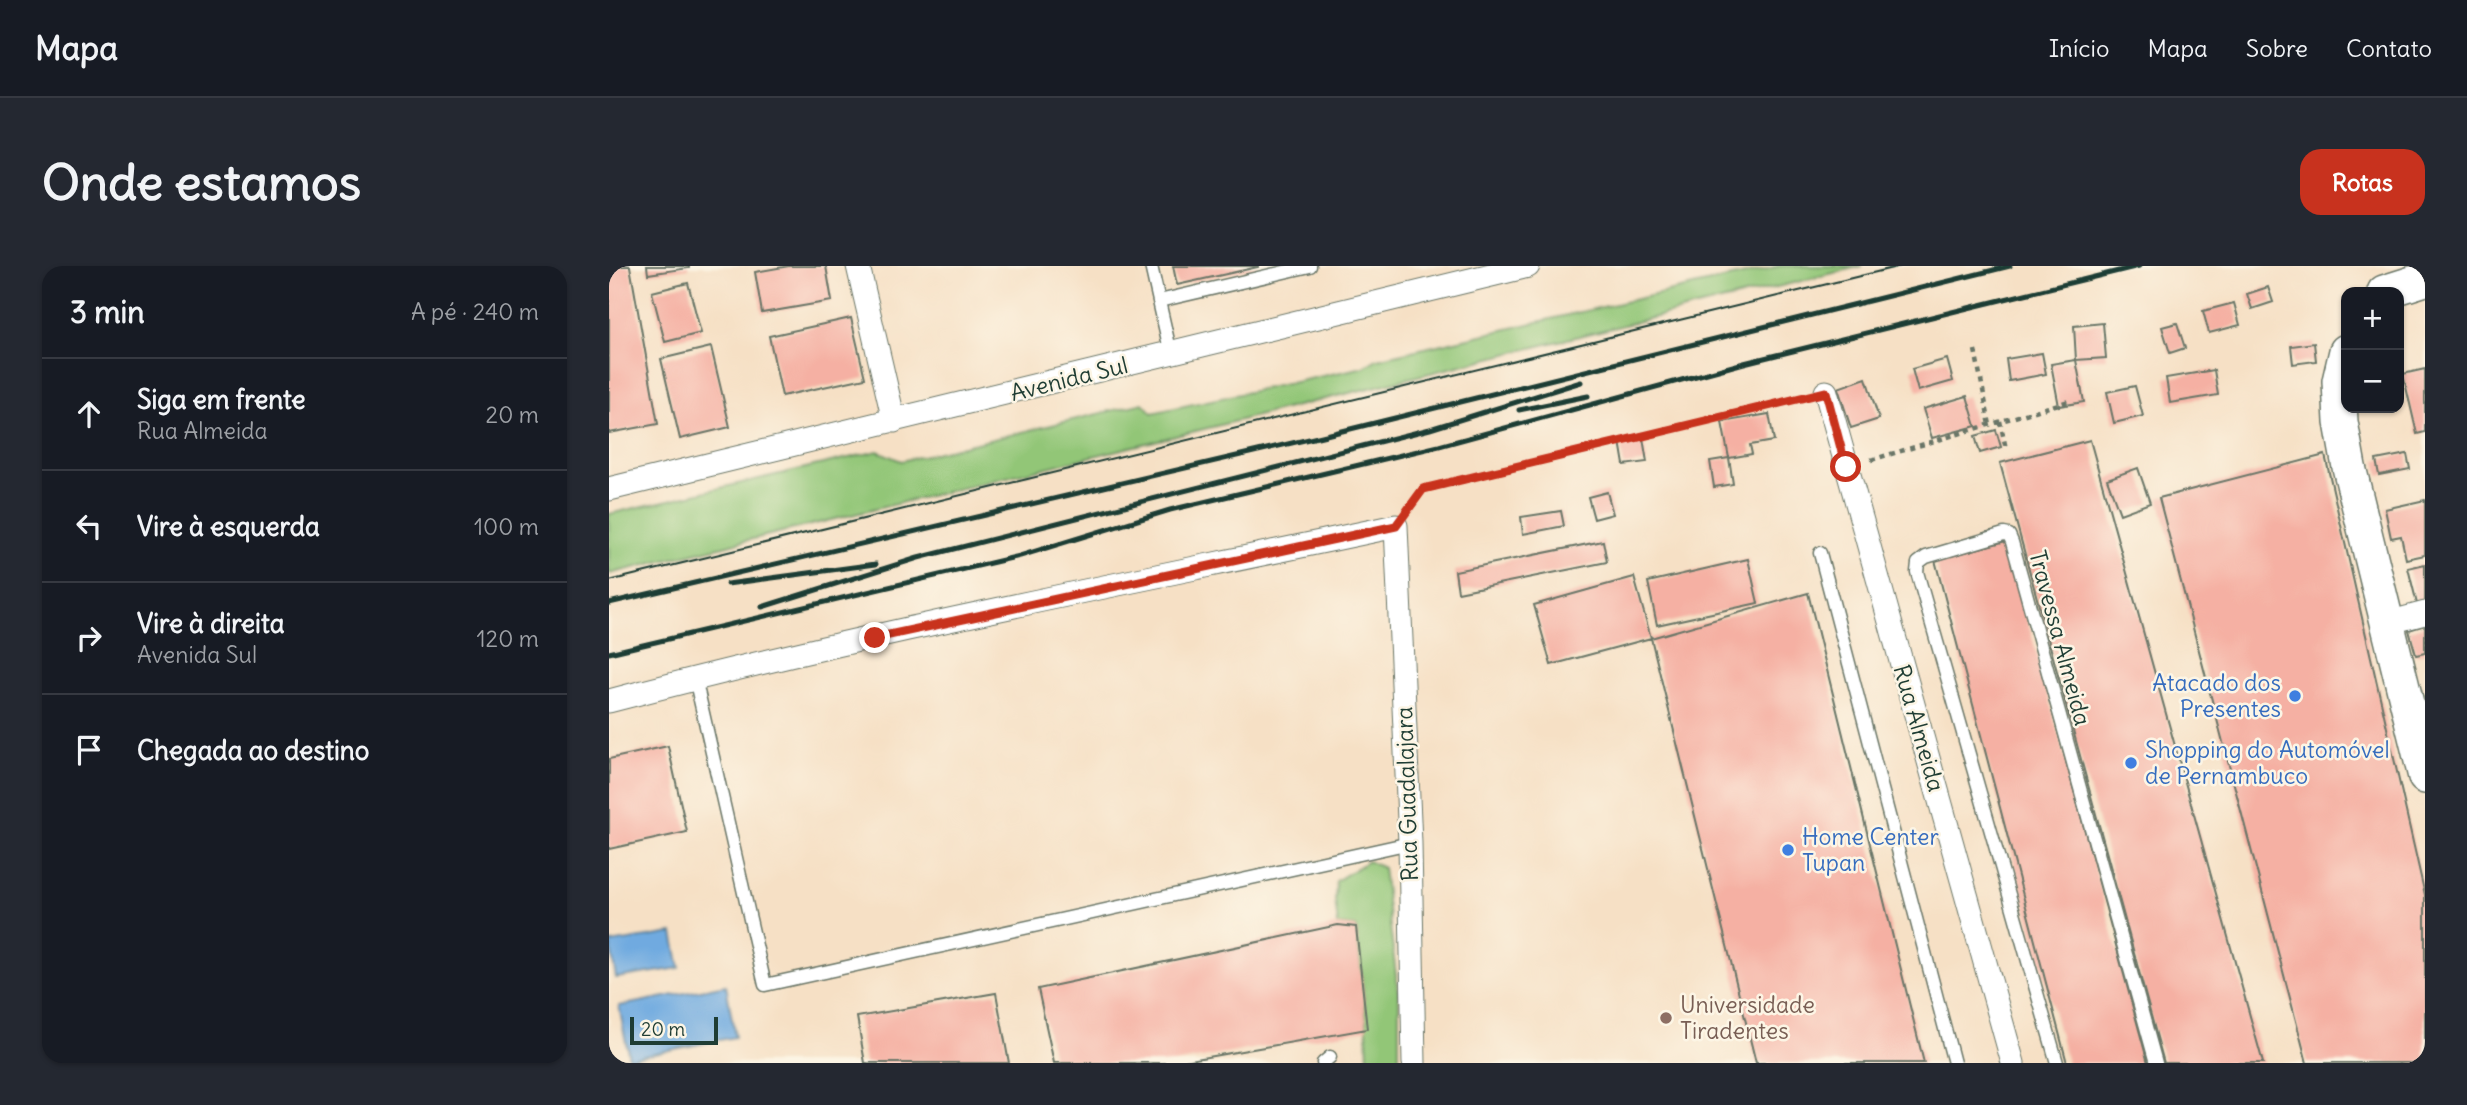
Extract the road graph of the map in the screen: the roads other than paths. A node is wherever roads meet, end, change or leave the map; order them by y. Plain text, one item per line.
1 (858, 266) edge
2 (1151, 266) edge
3 (1310, 266) edge
4 (1528, 266) edge
5 (1271, 270) edge
6 (2425, 280) edge
7 (2401, 287) edge
8 (1159, 301) junction
9 (1171, 354) junction
10 (2341, 372) edge
11 (1826, 392) road end
12 (894, 421) junction
13 (609, 489) edge
14 (1820, 553) dead end
15 (2425, 613) edge
16 (2387, 623) junction
17 (695, 678) junction
18 (609, 701) edge
19 (2418, 719) edge
20 (2425, 777) edge
21 (1410, 843) junction
22 (1414, 1063) edge
23 (1954, 1063) edge
24 (2013, 1063) edge
25 (2057, 1063) edge
26 (2156, 1063) edge

1 - 12 street
2 - 8 lane
3 - 5 lane
4 - 9 street, Avenida Sul
5 - 8 lane
6 - 7 street
8 - 9 lane
9 - 12 street, Avenida Sul
10 - 16 street
11 - 24 street, Rua Almeida
12 - 13 street, Avenida Sul
14 - 23 lane
15 - 16 street
16 - 19 street
17 - 18 street
17 - 21 lane
17 - 21 street, Rua Guadalajara
19 - 20 street
21 - 22 street, Rua Guadalajara
25 - 26 lane, Travessa Almeida

